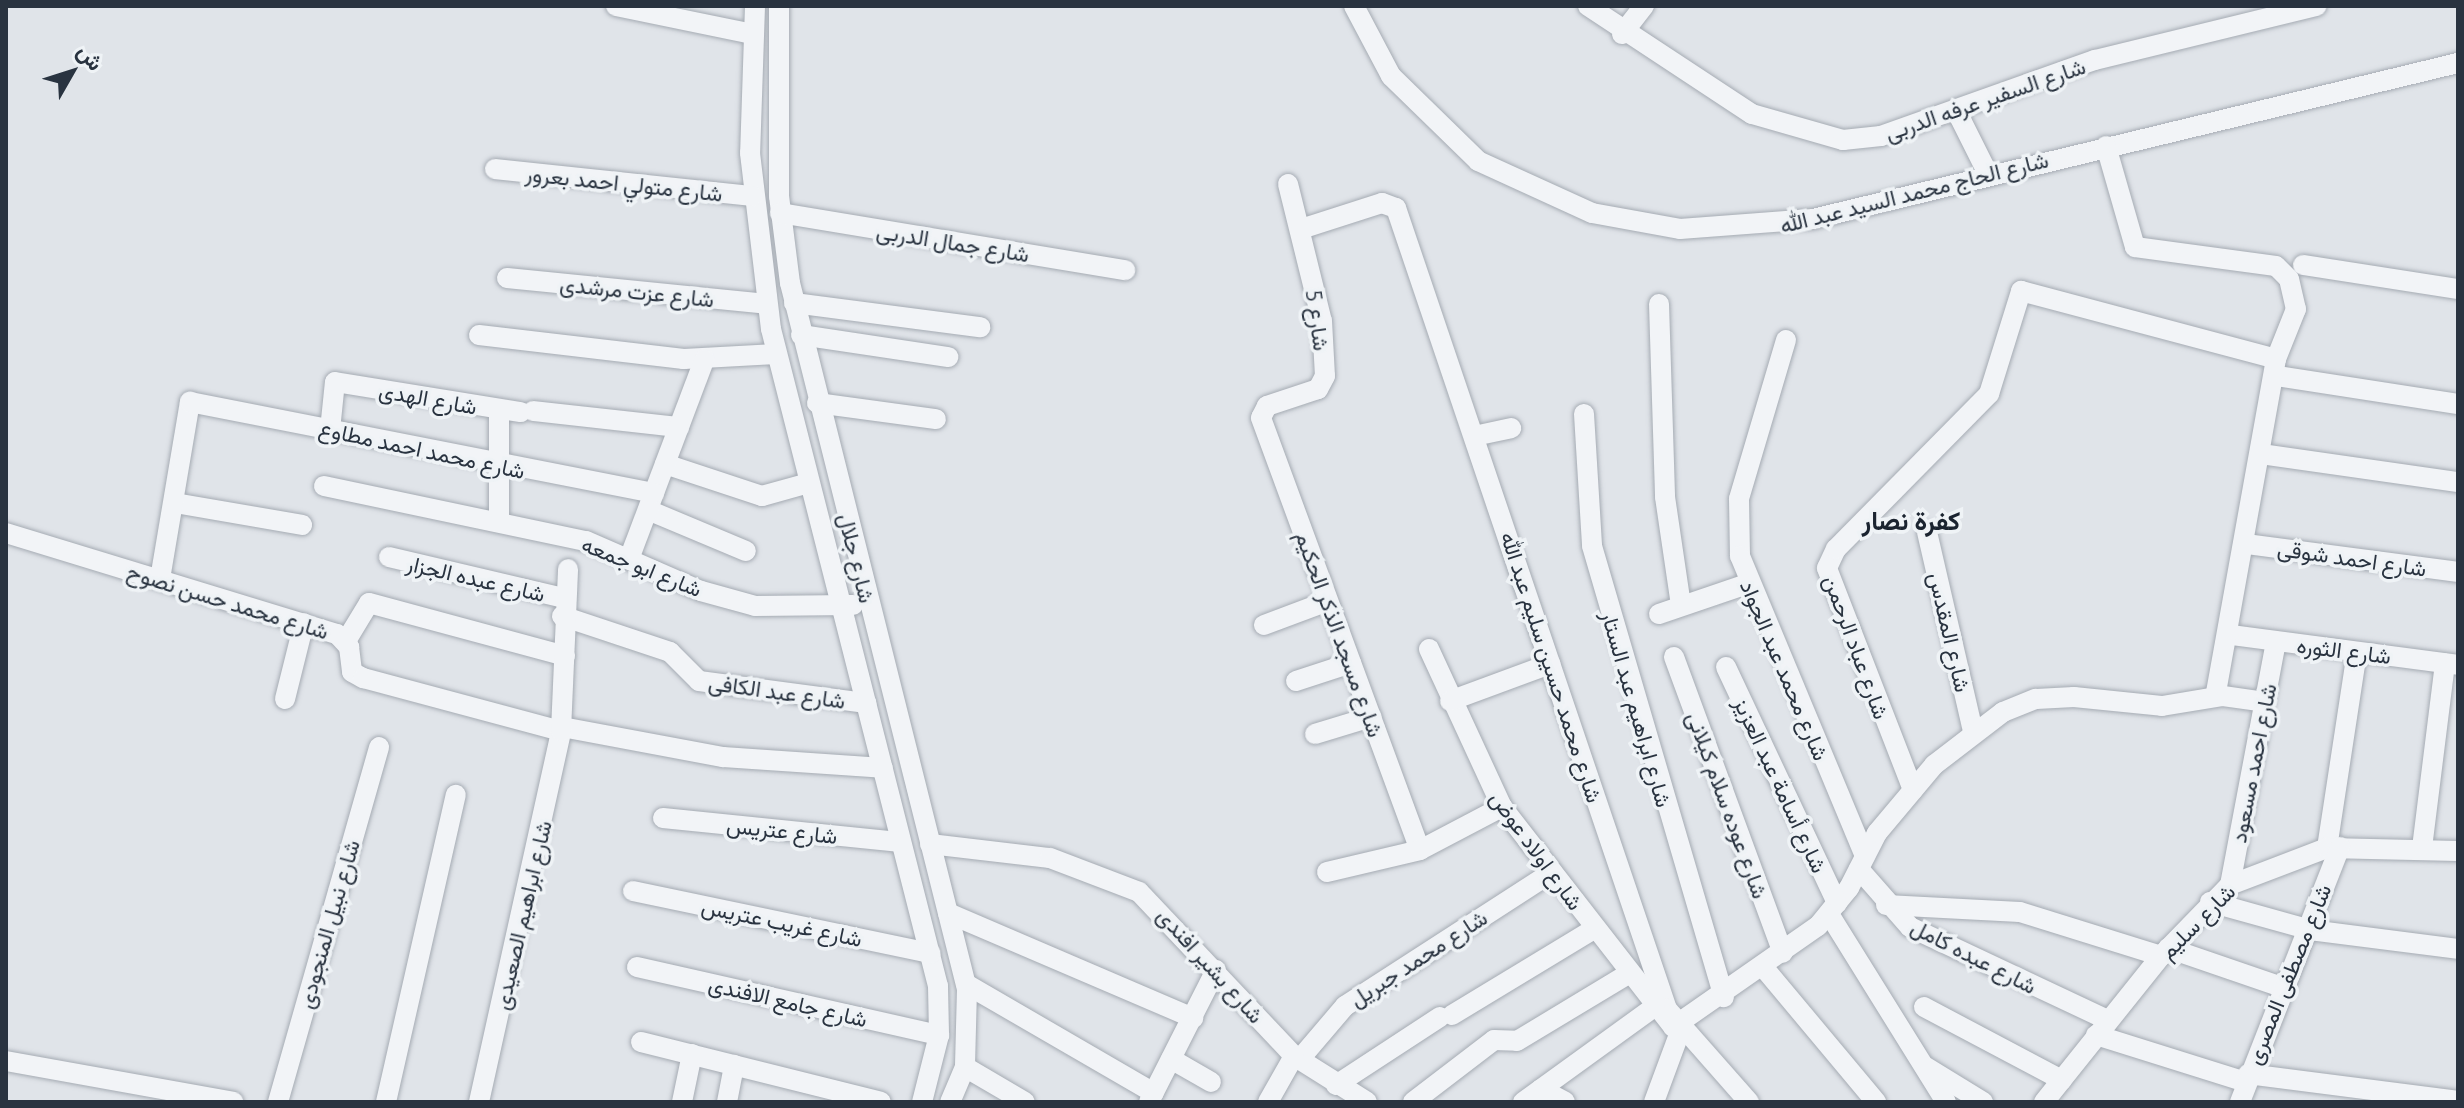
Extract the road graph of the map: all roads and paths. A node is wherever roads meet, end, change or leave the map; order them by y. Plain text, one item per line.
1 (616, 6) edge
2 (755, 6) edge
3 (779, 6) edge
4 (1354, 6) edge
5 (1588, 6) edge
6 (1644, 6) edge
7 (2229, 6) edge
8 (2317, 6) edge
9 (2243, 24) junction
10 (753, 34) junction
11 (1622, 34) junction
12 (2458, 63) edge
13 (750, 101) junction
14 (776, 102) junction
15 (1956, 110) junction
16 (2106, 146) junction
17 (495, 169) dead end
18 (1987, 172) junction
19 (1288, 184) dead end
20 (753, 196) junction
21 (780, 213) junction
22 (1301, 229) junction
23 (2303, 265) dead end
24 (1125, 270) dead end
25 (507, 278) dead end
26 (2458, 289) edge
27 (794, 303) junction
28 (767, 304) junction
29 (1659, 304) dead end
30 (980, 327) dead end
31 (479, 335) dead end
32 (801, 335) junction
33 (1786, 340) dead end
34 (776, 354) junction
35 (948, 357) dead end
36 (704, 360) junction
37 (2277, 368) junction
38 (817, 403) junction
39 (2458, 404) edge
40 (499, 410) junction
41 (1584, 414) dead end
42 (1261, 418) joint
43 (936, 419) dead end
44 (679, 427) junction
45 (1511, 428) dead end
46 (330, 430) junction
47 (1479, 435) junction
48 (2261, 454) junction
49 (665, 464) junction
50 (499, 466) junction
51 (2458, 482) edge
52 (809, 483) junction
53 (324, 486) dead end
54 (651, 501) junction
55 (175, 503) junction
56 (499, 522) junction
57 (302, 525) dead end
58 (1927, 532) dead end
59 (6, 533) edge
60 (2246, 544) junction
61 (746, 551) dead end
62 (389, 557) dead end
63 (629, 559) junction
64 (568, 569) dead end
65 (2458, 572) edge
66 (160, 579) junction
67 (1747, 584) junction
68 (868, 601) junction
69 (1328, 601) junction
70 (1681, 606) junction
71 (563, 607) junction
72 (840, 608) junction
73 (1659, 614) dead end
74 (304, 623) junction
75 (1264, 625) dead end
76 (2231, 635) junction
77 (346, 641) junction
78 (2276, 641) junction
79 (1429, 649) dead end
80 (2357, 652) junction
81 (565, 656) junction
82 (1674, 657) dead end
83 (1351, 663) junction
84 (1550, 664) junction
85 (2451, 664) edge
86 (1726, 667) dead end
87 (1296, 681) dead end
88 (2215, 697) junction
89 (285, 699) dead end
90 (1450, 701) junction
91 (2265, 702) junction
92 (867, 703) junction
93 (1371, 717) junction
94 (562, 729) junction
95 (1973, 731) junction
96 (1315, 734) dead end
97 (379, 747) dead end
98 (883, 768) junction
99 (1913, 790) junction
100 (456, 795) dead end
101 (1502, 807) junction
102 (663, 818) dead end
103 (901, 842) junction
104 (930, 844) junction
105 (2334, 847) junction
106 (2422, 848) junction
107 (1420, 850) junction
108 (2458, 851) edge
109 (1862, 862) junction
110 (1327, 872) dead end
111 (1552, 872) junction
112 (2230, 885) junction
113 (633, 891) dead end
114 (2210, 902) junction
115 (1886, 905) junction
116 (1833, 908) junction
117 (948, 913) junction
118 (1594, 929) junction
119 (2310, 930) junction
120 (2458, 949) edge
121 (2165, 952) junction
122 (931, 953) junction
123 (1783, 953) junction
124 (637, 967) dead end
125 (1764, 968) junction
126 (1216, 970) junction
127 (1628, 974) junction
128 (966, 984) junction
129 (2285, 988) junction
130 (1724, 997) junction
131 (1654, 1007) junction
132 (1924, 1007) dead end
133 (1193, 1018) junction
134 (1680, 1028) junction
135 (2102, 1028) junction
136 (939, 1035) junction
137 (641, 1042) dead end
138 (692, 1054) junction
139 (1296, 1058) junction
140 (1171, 1059) junction
141 (6, 1061) edge
142 (734, 1065) junction
143 (965, 1067) junction
144 (1926, 1067) junction
145 (2062, 1080) junction
146 (1211, 1082) dead end
147 (2245, 1086) edge
148 (1541, 1089) junction
149 (1341, 1092) edge
150 (1151, 1097) edge
151 (2458, 1101) edge
152 (233, 1102) edge
153 (278, 1102) edge
154 (386, 1102) edge
155 (479, 1102) edge
156 (682, 1102) edge
157 (727, 1102) edge
158 (881, 1102) edge
159 (922, 1102) edge
160 (950, 1102) edge
161 (1025, 1102) edge
162 (1268, 1102) edge
163 (1367, 1102) edge
164 (1413, 1102) edge
165 (1523, 1102) edge
166 (1565, 1102) edge
167 (1654, 1102) edge
168 (1749, 1102) edge
169 (1876, 1102) edge
170 (1946, 1102) edge
171 (1983, 1102) edge
172 (2044, 1102) edge

1 - 10 street
2 - 10 street, شارع جلال
3 - 14 street, شارع جلال
4 - 18 street, شارع الحاج محمد السيد عبد الله
5 - 11 street, شارع السفير عرفه الدربى
6 - 11 street
7 - 9 street
8 - 9 street, شارع السفير عرفه الدربى
9 - 15 street, شارع السفير عرفه الدربى
10 - 13 street, شارع جلال
11 - 15 street, شارع السفير عرفه الدربى
12 - 16 street, شارع الحاج محمد السيد عبد الله
13 - 14 street
13 - 20 street, شارع جلال
14 - 21 street, شارع جلال
15 - 18 street
16 - 18 street, شارع الحاج محمد السيد عبد الله
16 - 37 street
17 - 20 street, شارع متولي احمد بعرور
19 - 22 street, شارع 5
20 - 28 street, شارع جلال
21 - 24 street, شارع جمال الدربى
21 - 27 street, شارع جلال
22 - 42 street, شارع 5
22 - 47 street, شارع محمد حسين سليم عبد الله
23 - 26 street
25 - 28 street, شارع عزت مرشدى
27 - 30 street
27 - 32 street, شارع جلال
28 - 34 street, شارع جلال
29 - 70 street
31 - 36 street
32 - 35 street
32 - 38 street, شارع جلال
33 - 67 street, شارع محمد عبد الجواد
34 - 36 street
34 - 52 street, شارع جلال
36 - 44 street
37 - 39 street
37 - 48 street
37 - 99 street, شارع عباد الرحمن
38 - 43 street
38 - 68 street, شارع جلال
40 - 44 street, شارع الهدى
40 - 46 street, شارع الهدى
40 - 50 street
41 - 130 street, شارع ابراهيم عبد الستار
42 - 69 street, شارع مسجد الذكر الحكيم
44 - 49 street
45 - 47 street
46 - 50 street, شارع محمد احمد مطاوع
46 - 55 street, شارع محمد احمد مطاوع
47 - 84 street, شارع محمد حسين سليم عبد الله
48 - 51 street
48 - 60 street
49 - 52 street
49 - 54 street
50 - 54 street, شارع محمد احمد مطاوع
50 - 56 street
52 - 72 street, شارع جلال
53 - 56 street, شارع ابو جمعه
54 - 61 street, شارع محمد احمد مطاوع
54 - 63 street
55 - 57 street
55 - 66 street
56 - 63 street, شارع ابو جمعه
58 - 95 street, شارع المقدس
59 - 66 street, شارع محمد حسن نصوح
60 - 65 street, شارع احمد شوقى
60 - 76 street
62 - 71 street, شارع عبده الجزار
63 - 72 street, شارع ابو جمعه
64 - 71 street, شارع ابراهيم الصعيدى
66 - 74 street, شارع محمد حسن نصوح
67 - 70 street
67 - 109 street, شارع محمد عبد الجواد
68 - 72 street, شارع ابو جمعه
68 - 104 street, شارع جلال
69 - 75 street
69 - 83 street, شارع مسجد الذكر الحكيم
70 - 73 street
71 - 81 street, شارع ابراهيم الصعيدى
71 - 92 street, شارع عبد الكافى
72 - 92 street, شارع جلال
74 - 77 street, شارع محمد حسن نصوح
74 - 89 street
76 - 78 street, شارع الثوره
76 - 88 street
77 - 81 street
77 - 94 street, شارع محمد حسن نصوح
78 - 80 street, شارع الثوره
78 - 91 street, شارع احمد مسعود
79 - 90 street, شارع اولاد عوض
80 - 85 street, شارع الثوره
80 - 105 street, شارع مصطفى المصرى
81 - 94 street, شارع ابراهيم الصعيدى
82 - 123 street, شارع عوده سلام كيلانى
83 - 87 street
83 - 93 street, شارع مسجد الذكر الحكيم
84 - 90 street
84 - 134 street, شارع محمد حسين سليم عبد الله
85 - 106 street
86 - 116 street, شارع أسامة عبد العزيز
88 - 91 street
88 - 95 street
90 - 101 street, شارع اولاد عوض
91 - 112 street, شارع احمد مسعود
92 - 98 street, شارع جلال
93 - 96 street
93 - 107 street, شارع مسجد الذكر الحكيم
94 - 98 street, شارع محمد حسن نصوح
94 - 155 street, شارع ابراهيم الصعيدى
95 - 99 street
97 - 153 street, شارع نبيل المنجودى
98 - 103 street, شارع جلال
99 - 109 street
100 - 154 street
101 - 107 street
101 - 111 street, شارع اولاد عوض
102 - 103 street, شارع عتريس
103 - 122 street, شارع جلال
104 - 117 street, شارع جلال
104 - 126 street, شارع بشير افندى
105 - 106 street, شارع سليم
105 - 112 street, شارع سليم
105 - 119 street, شارع مصطفى المصرى
106 - 108 street, شارع سليم
107 - 110 street
109 - 115 street, شارع عبده كامل
109 - 116 street
111 - 118 street, شارع اولاد عوض
111 - 139 street, شارع محمد جبريل
112 - 114 street, شارع سليم
113 - 122 street, شارع غريب عتريس
114 - 119 street
114 - 121 street, شارع سليم
115 - 121 street
115 - 135 street, شارع عبده كامل
116 - 123 street
116 - 144 street, شارع أسامة عبد العزيز
117 - 128 street, شارع جلال
117 - 133 street
118 - 127 street, شارع اولاد عوض
118 - 149 street
119 - 120 street
119 - 129 street, شارع مصطفى المصرى
121 - 129 street
121 - 135 street, شارع سليم
122 - 136 street, شارع جلال
123 - 125 street
124 - 136 street, شارع جامع الافندى
125 - 130 street
125 - 169 street
126 - 133 street
126 - 139 street, شارع بشير افندى
127 - 131 street, شارع اولاد عوض
127 - 164 street
128 - 143 street, شارع جلال
128 - 150 street
129 - 147 street, شارع مصطفى المصرى
130 - 134 street
131 - 134 street, شارع اولاد عوض
131 - 148 street
132 - 145 street
133 - 140 street
134 - 167 street
134 - 168 street, شارع محمد حسين سليم عبد الله
135 - 145 street, شارع سليم
135 - 147 street, شارع عبده كامل
136 - 159 street, شارع جلال
137 - 138 street
138 - 142 street
138 - 156 street
139 - 149 street, شارع بشير افندى
139 - 162 street, شارع محمد جبريل
140 - 146 street
140 - 150 street
141 - 152 street
142 - 157 street
142 - 158 street
143 - 160 street, شارع جلال
143 - 161 street
144 - 170 street, شارع أسامة عبد العزيز
144 - 171 street
145 - 172 street, شارع سليم
147 - 151 street, شارع عبده كامل
148 - 165 street
148 - 166 street
149 - 163 street, شارع بشير افندى

